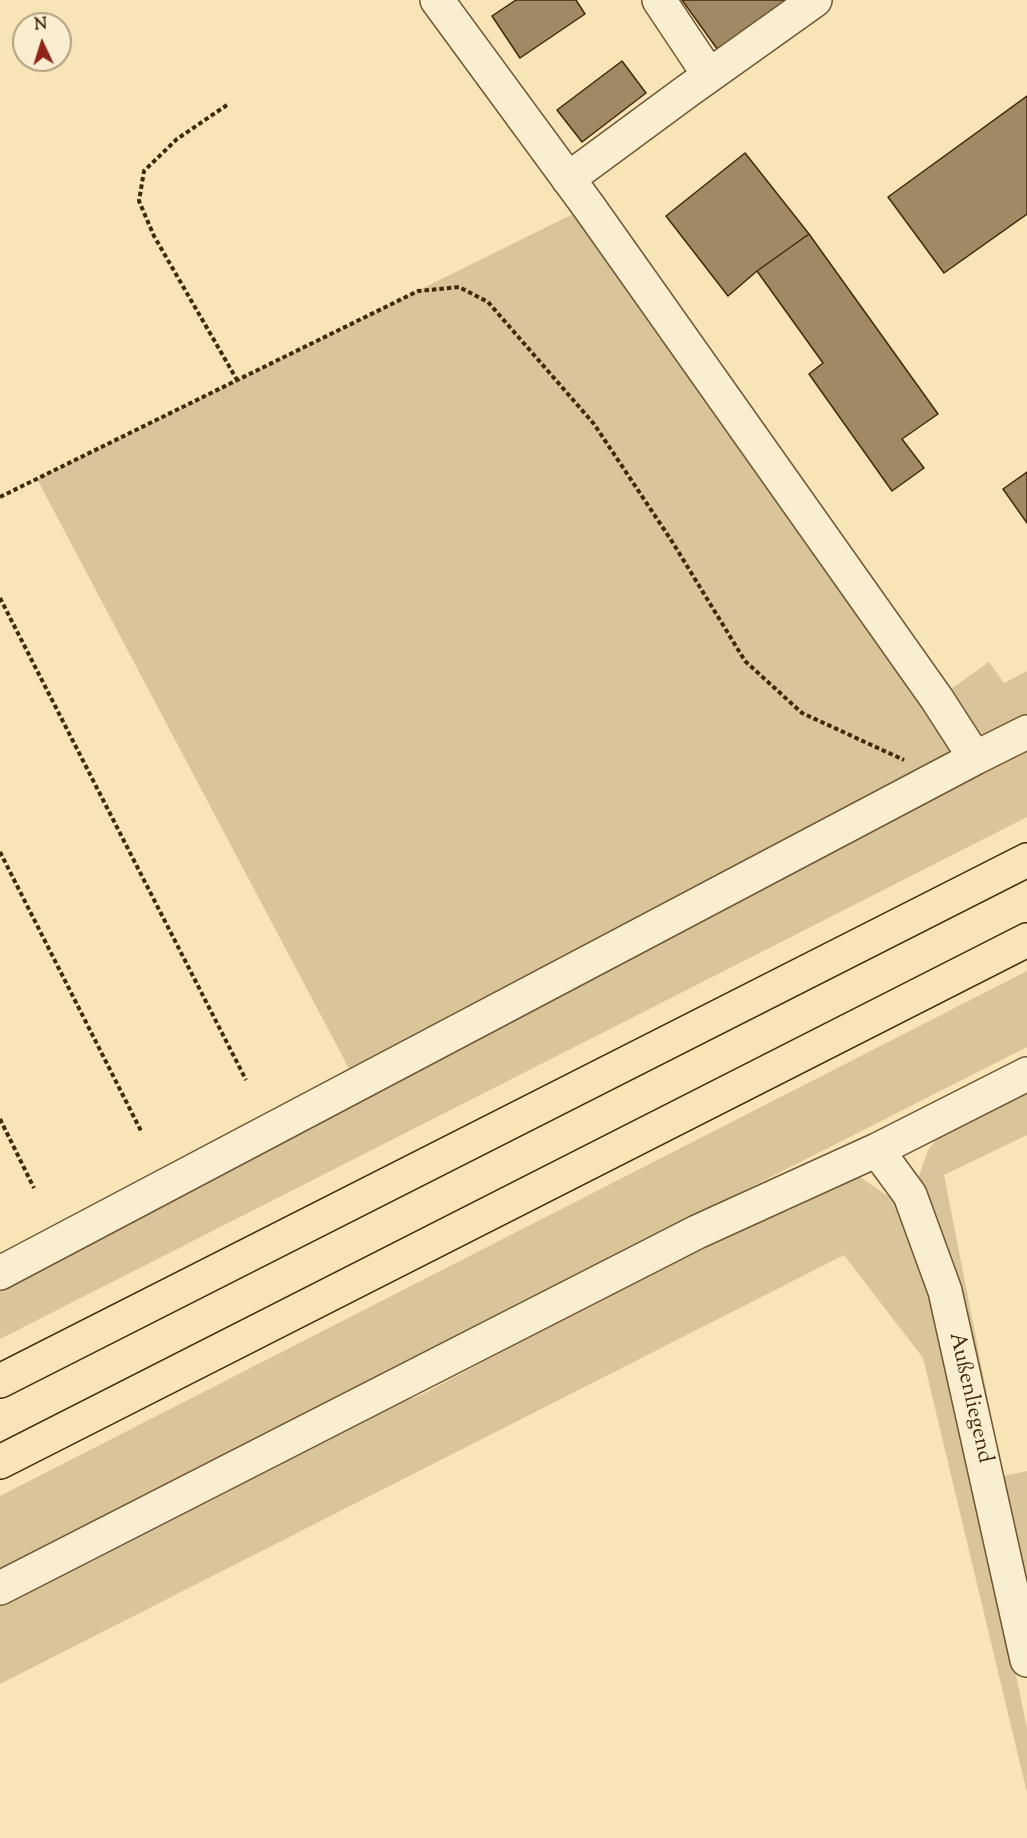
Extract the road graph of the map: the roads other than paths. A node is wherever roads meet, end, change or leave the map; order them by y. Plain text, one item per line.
1 (437, 0) edge
2 (658, 0) edge
3 (814, 0) edge
4 (709, 75) junction
5 (568, 179) junction
6 (1027, 732) edge
7 (975, 758) junction
8 (1027, 860) edge
9 (1027, 940) edge
10 (1027, 1074) edge
11 (877, 1150) junction
12 (0, 1273) edge
13 (0, 1381) edge
14 (0, 1462) edge
15 (0, 1588) edge
16 (1027, 1660) edge

1 - 5 lane
2 - 4 lane
3 - 4 lane
4 - 5 lane
5 - 7 lane
6 - 7 lane
7 - 12 lane
8 - 13 highway
9 - 14 highway
10 - 11 lane
11 - 15 lane
11 - 16 lane, Außenliegend

